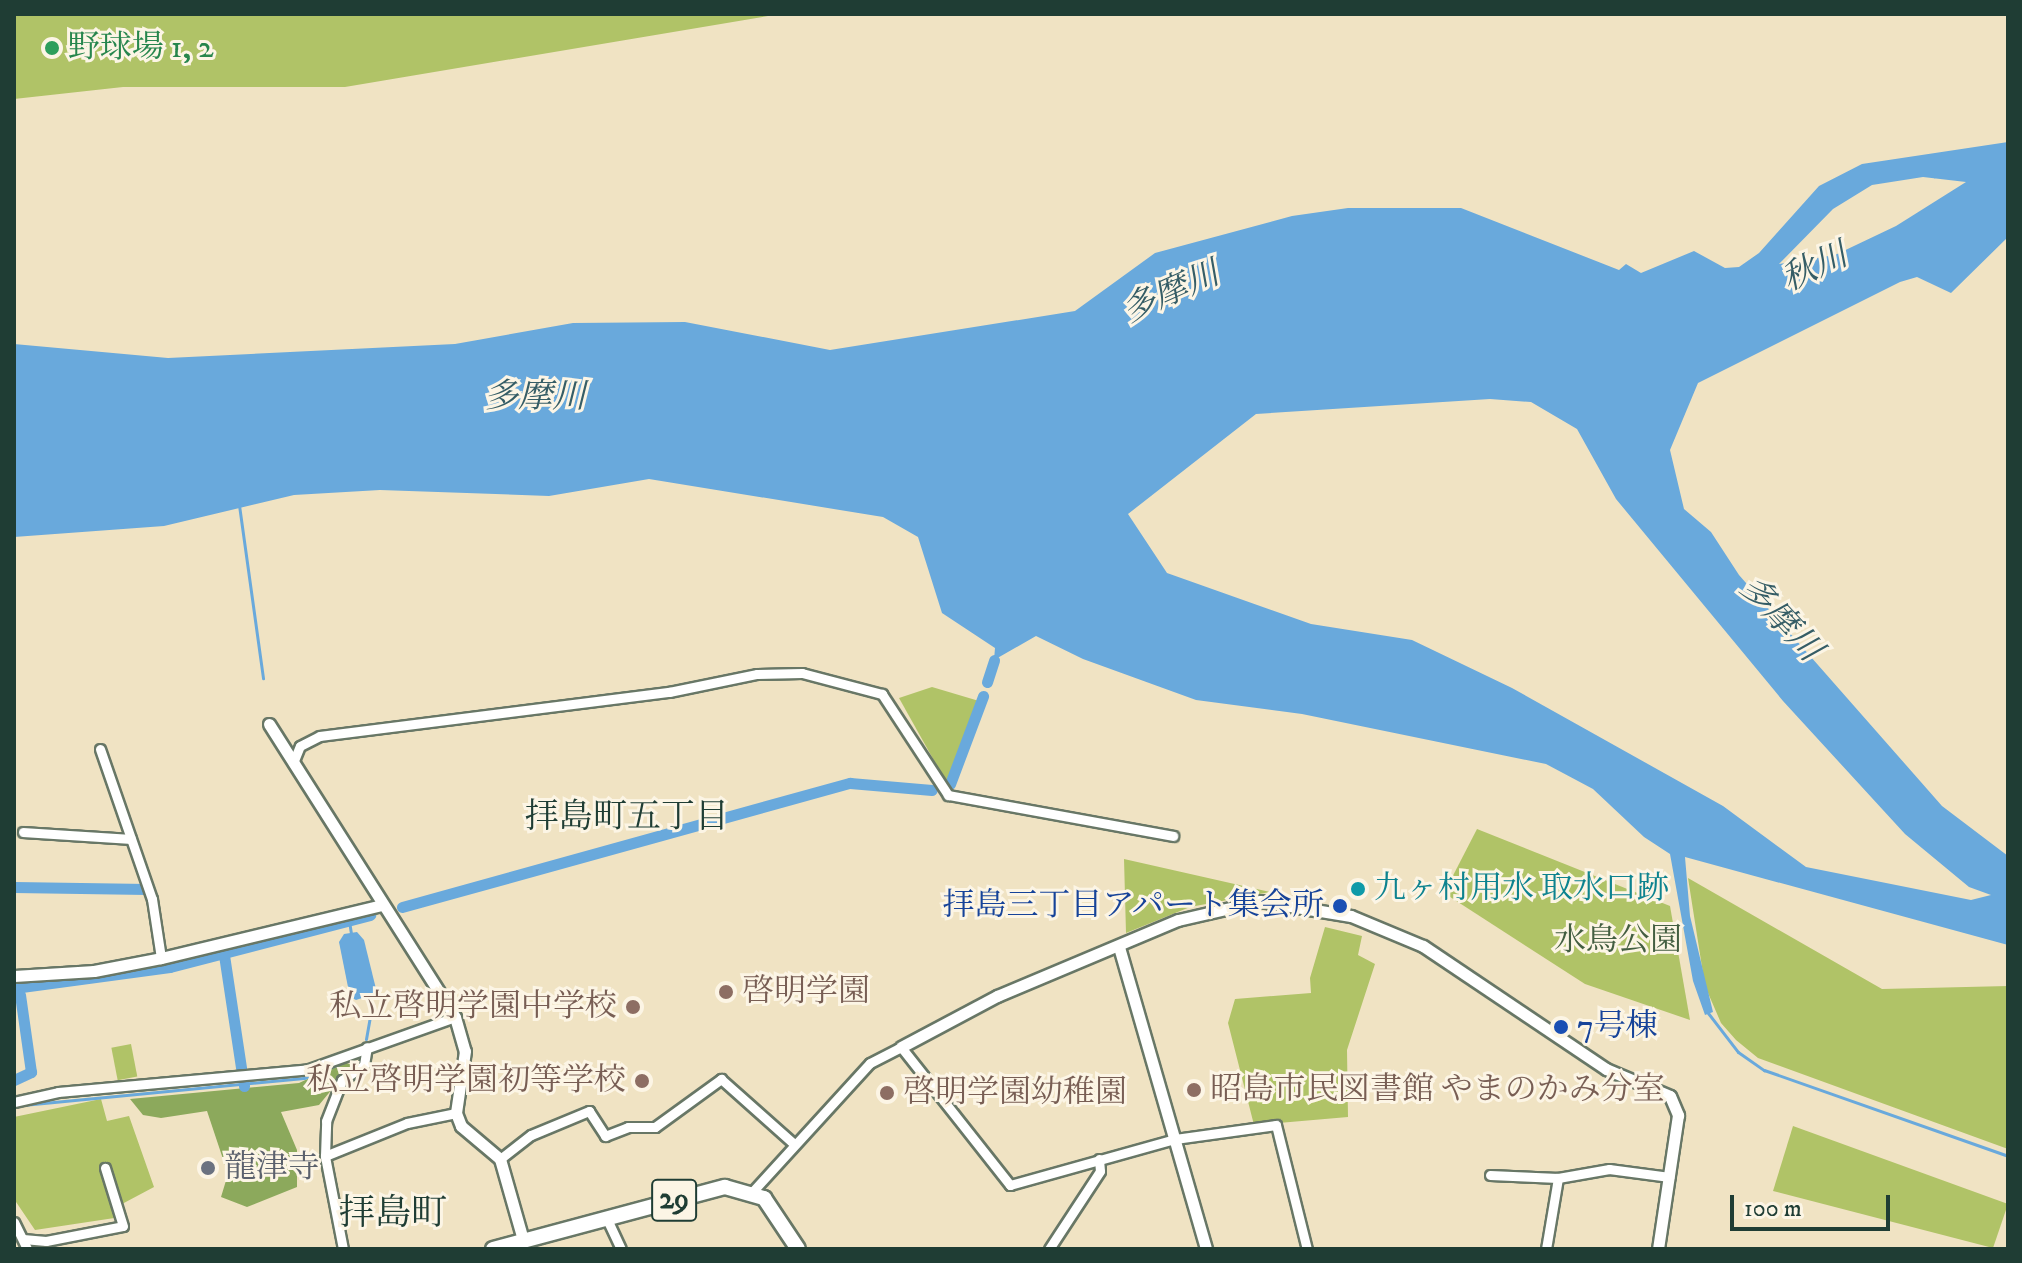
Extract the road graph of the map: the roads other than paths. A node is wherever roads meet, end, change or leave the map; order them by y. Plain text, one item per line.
1 (269, 724) dead end
2 (100, 749) dead end
3 (293, 763) junction
4 (23, 832) dead end
5 (1173, 836) dead end
6 (131, 839) junction
7 (382, 905) junction
8 (1119, 947) junction
9 (161, 958) junction
10 (14, 976) edge
11 (455, 1017) junction
12 (367, 1047) junction
13 (901, 1047) junction
14 (14, 1102) edge
15 (456, 1113) junction
16 (1175, 1139) junction
17 (794, 1144) junction
18 (325, 1156) junction
19 (500, 1159) junction
20 (1099, 1159) junction
21 (105, 1168) dead end
22 (1490, 1175) dead end
23 (1669, 1177) junction
24 (1558, 1178) junction
25 (753, 1191) junction
26 (606, 1217) junction
27 (14, 1222) edge
28 (523, 1240) junction
29 (25, 1244) edge
30 (343, 1249) edge
31 (493, 1249) edge
32 (621, 1249) edge
33 (798, 1249) edge
34 (1049, 1249) edge
35 (1206, 1249) edge
36 (1307, 1249) edge
37 (1546, 1249) edge
38 (1658, 1249) edge

1 - 3 street
2 - 6 street
3 - 5 street
3 - 7 street
4 - 6 street
6 - 9 street
7 - 9 street
7 - 11 street
8 - 13 street
8 - 16 street
8 - 23 street
9 - 10 street
11 - 12 street
11 - 15 street
12 - 14 street
12 - 18 street
13 - 17 street
13 - 20 street
15 - 18 street
15 - 19 street
16 - 20 street
16 - 35 street
16 - 36 street
17 - 19 street
17 - 25 street
18 - 30 street
19 - 28 street
20 - 34 street
21 - 29 street
22 - 24 street
23 - 24 street
23 - 38 street
24 - 37 street
25 - 26 main road, 29
25 - 33 main road
26 - 28 main road, 29
26 - 32 street
27 - 29 street
28 - 31 main road, 29

